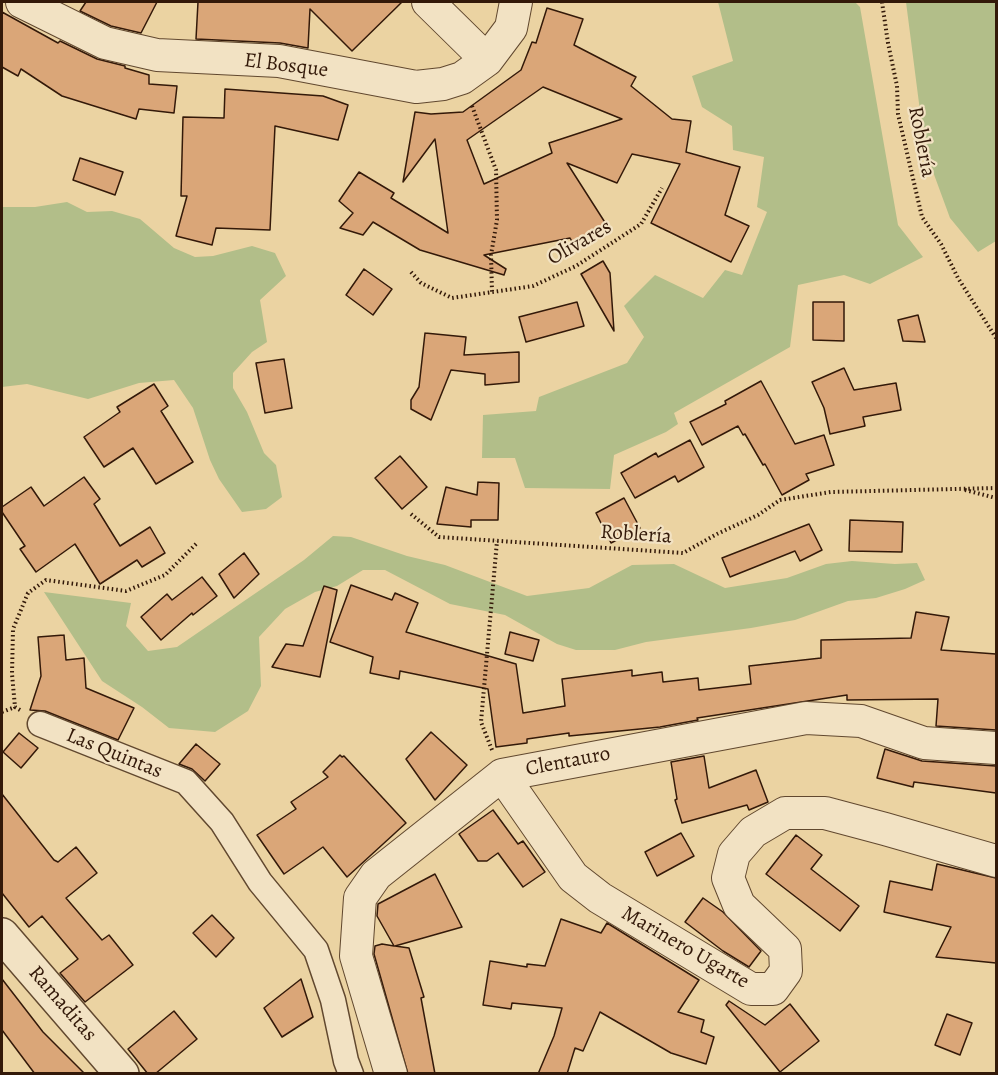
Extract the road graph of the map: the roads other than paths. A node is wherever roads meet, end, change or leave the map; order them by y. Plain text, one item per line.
1 (22, 2) edge
2 (428, 2) edge
3 (516, 2) edge
4 (474, 69) junction
5 (40, 724) road end
6 (996, 748) edge
7 (502, 775) junction
8 (996, 861) edge
9 (2, 935) edge
10 (122, 1074) edge
11 (351, 1074) edge
12 (391, 1074) edge

1 - 4 street, El Bosque
2 - 4 street
3 - 4 street
5 - 11 street, Las Quintas
6 - 7 street, Clentauro
7 - 8 street, Marinero Ugarte
7 - 12 street, Clentauro
9 - 10 street, Ramaditas

